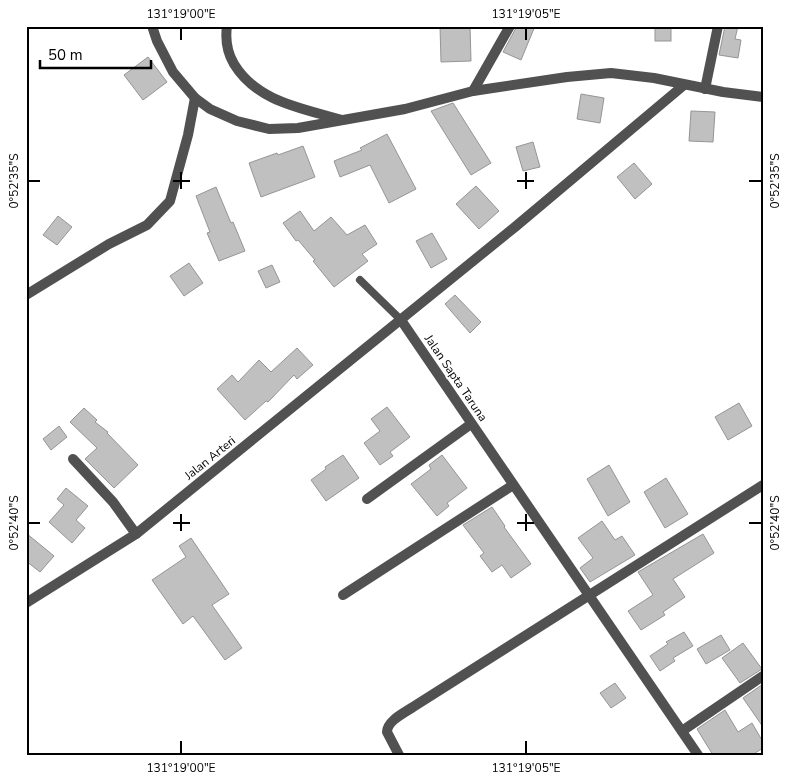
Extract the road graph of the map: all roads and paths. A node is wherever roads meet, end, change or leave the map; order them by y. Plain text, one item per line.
1 (152, 26) edge
2 (227, 26) edge
3 (510, 26) edge
4 (718, 26) edge
5 (684, 85) junction
6 (705, 89) junction
7 (473, 91) junction
8 (763, 96) edge
9 (194, 98) junction
10 (342, 120) junction
11 (360, 280) dead end
12 (26, 295) edge
13 (401, 320) junction
14 (471, 424) junction
15 (73, 459) dead end
16 (513, 485) junction
17 (763, 485) edge
18 (367, 499) dead end
19 (136, 534) junction
20 (343, 595) dead end
21 (590, 595) junction
22 (26, 603) edge
23 (763, 676) edge
24 (682, 731) junction
25 (399, 755) edge
26 (698, 755) edge

1 - 9 street
2 - 10 street
3 - 7 street
4 - 6 street
5 - 6 street
5 - 7 street
5 - 13 street
6 - 8 street
7 - 10 street
9 - 10 street
9 - 12 street
11 - 13 lane
13 - 14 street, Jalan Sapta Taruna
13 - 19 street, Jalan Arteri
14 - 16 street, Jalan Sapta Taruna
14 - 18 street
15 - 19 street
16 - 20 street
16 - 21 street, Jalan Sapta Taruna
17 - 21 street
19 - 22 street, Jalan Arteri
21 - 24 street, Jalan Sapta Taruna
21 - 25 street
23 - 24 street
24 - 26 street, Jalan Sapta Taruna

